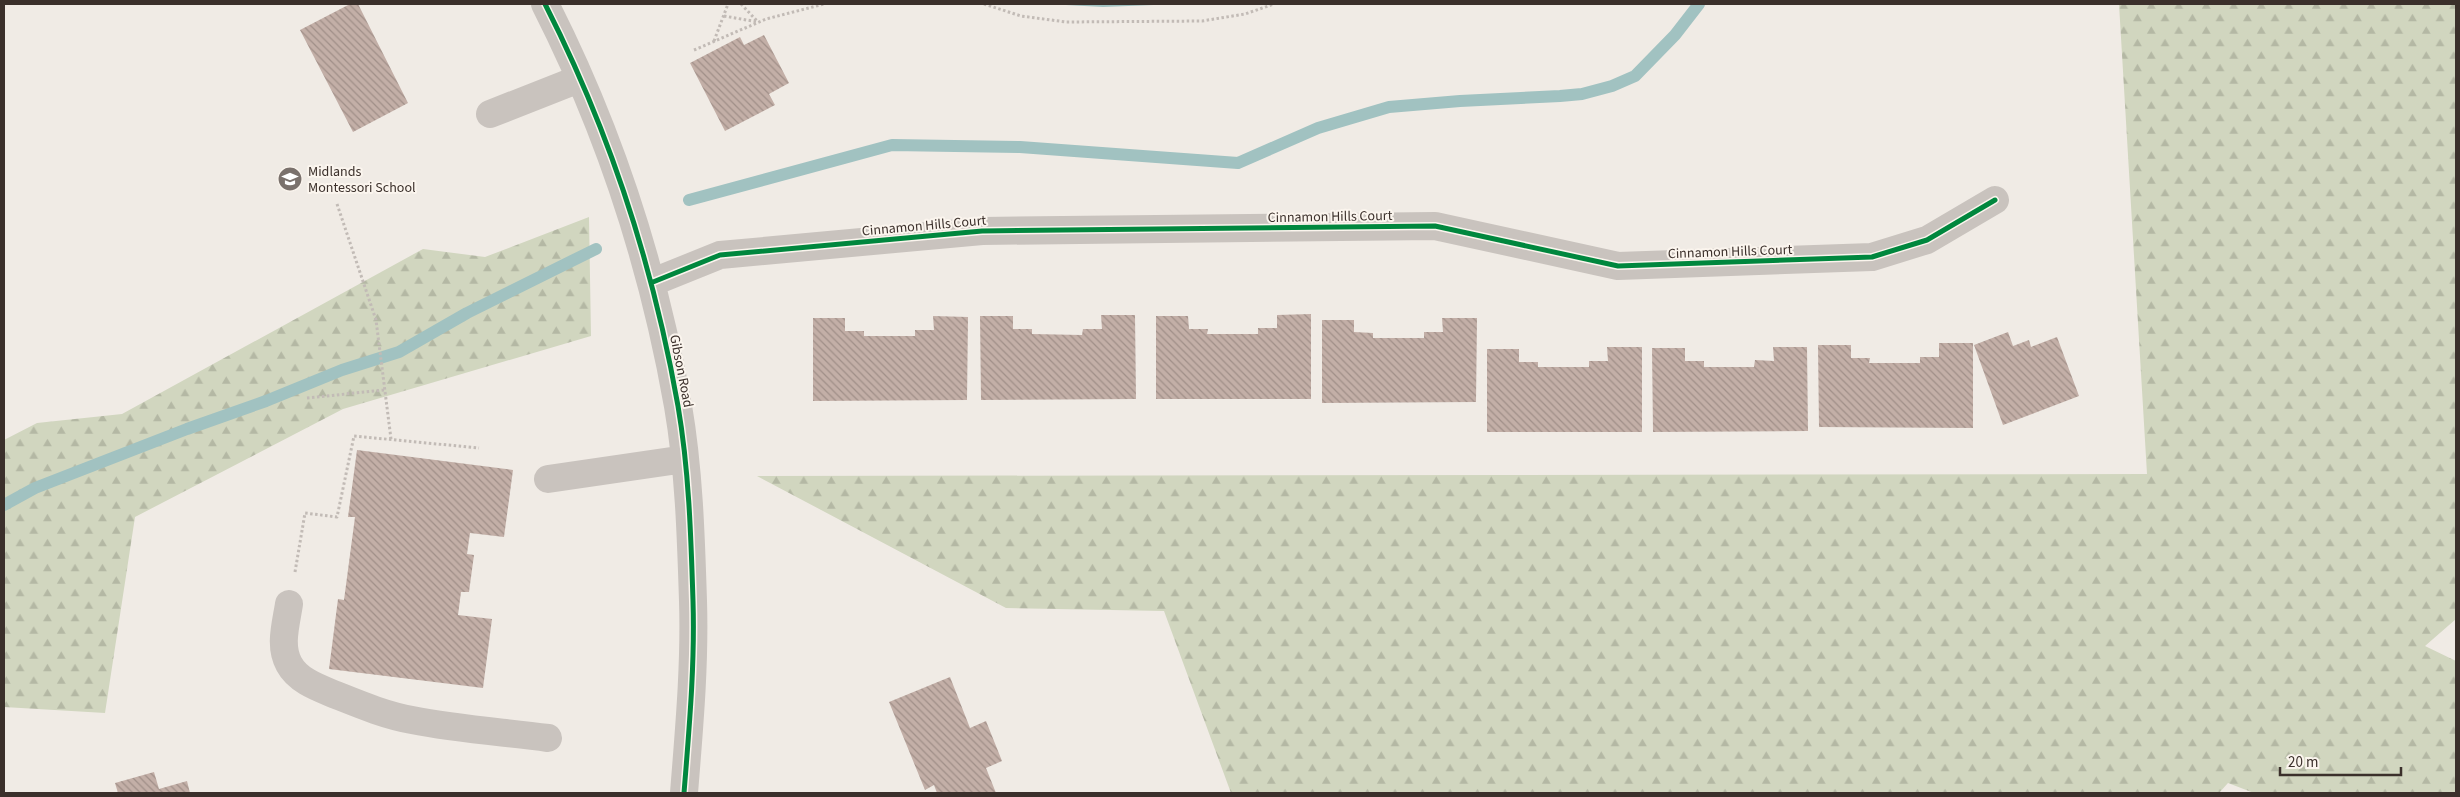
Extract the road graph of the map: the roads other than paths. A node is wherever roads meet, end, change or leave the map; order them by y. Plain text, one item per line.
1 (552, 6) edge
2 (579, 79) junction
3 (490, 114) dead end
4 (1996, 200) dead end
5 (653, 282) junction
6 (685, 459) junction
7 (548, 479) dead end
8 (290, 604) road end
9 (548, 738) dead end
10 (684, 793) edge

1 - 2 street, Gibson Road
2 - 3 street
2 - 5 street, Gibson Road
4 - 5 street, Cinnamon Hills Court
5 - 6 street, Gibson Road
6 - 7 street
6 - 10 street, Gibson Road
8 - 9 street

